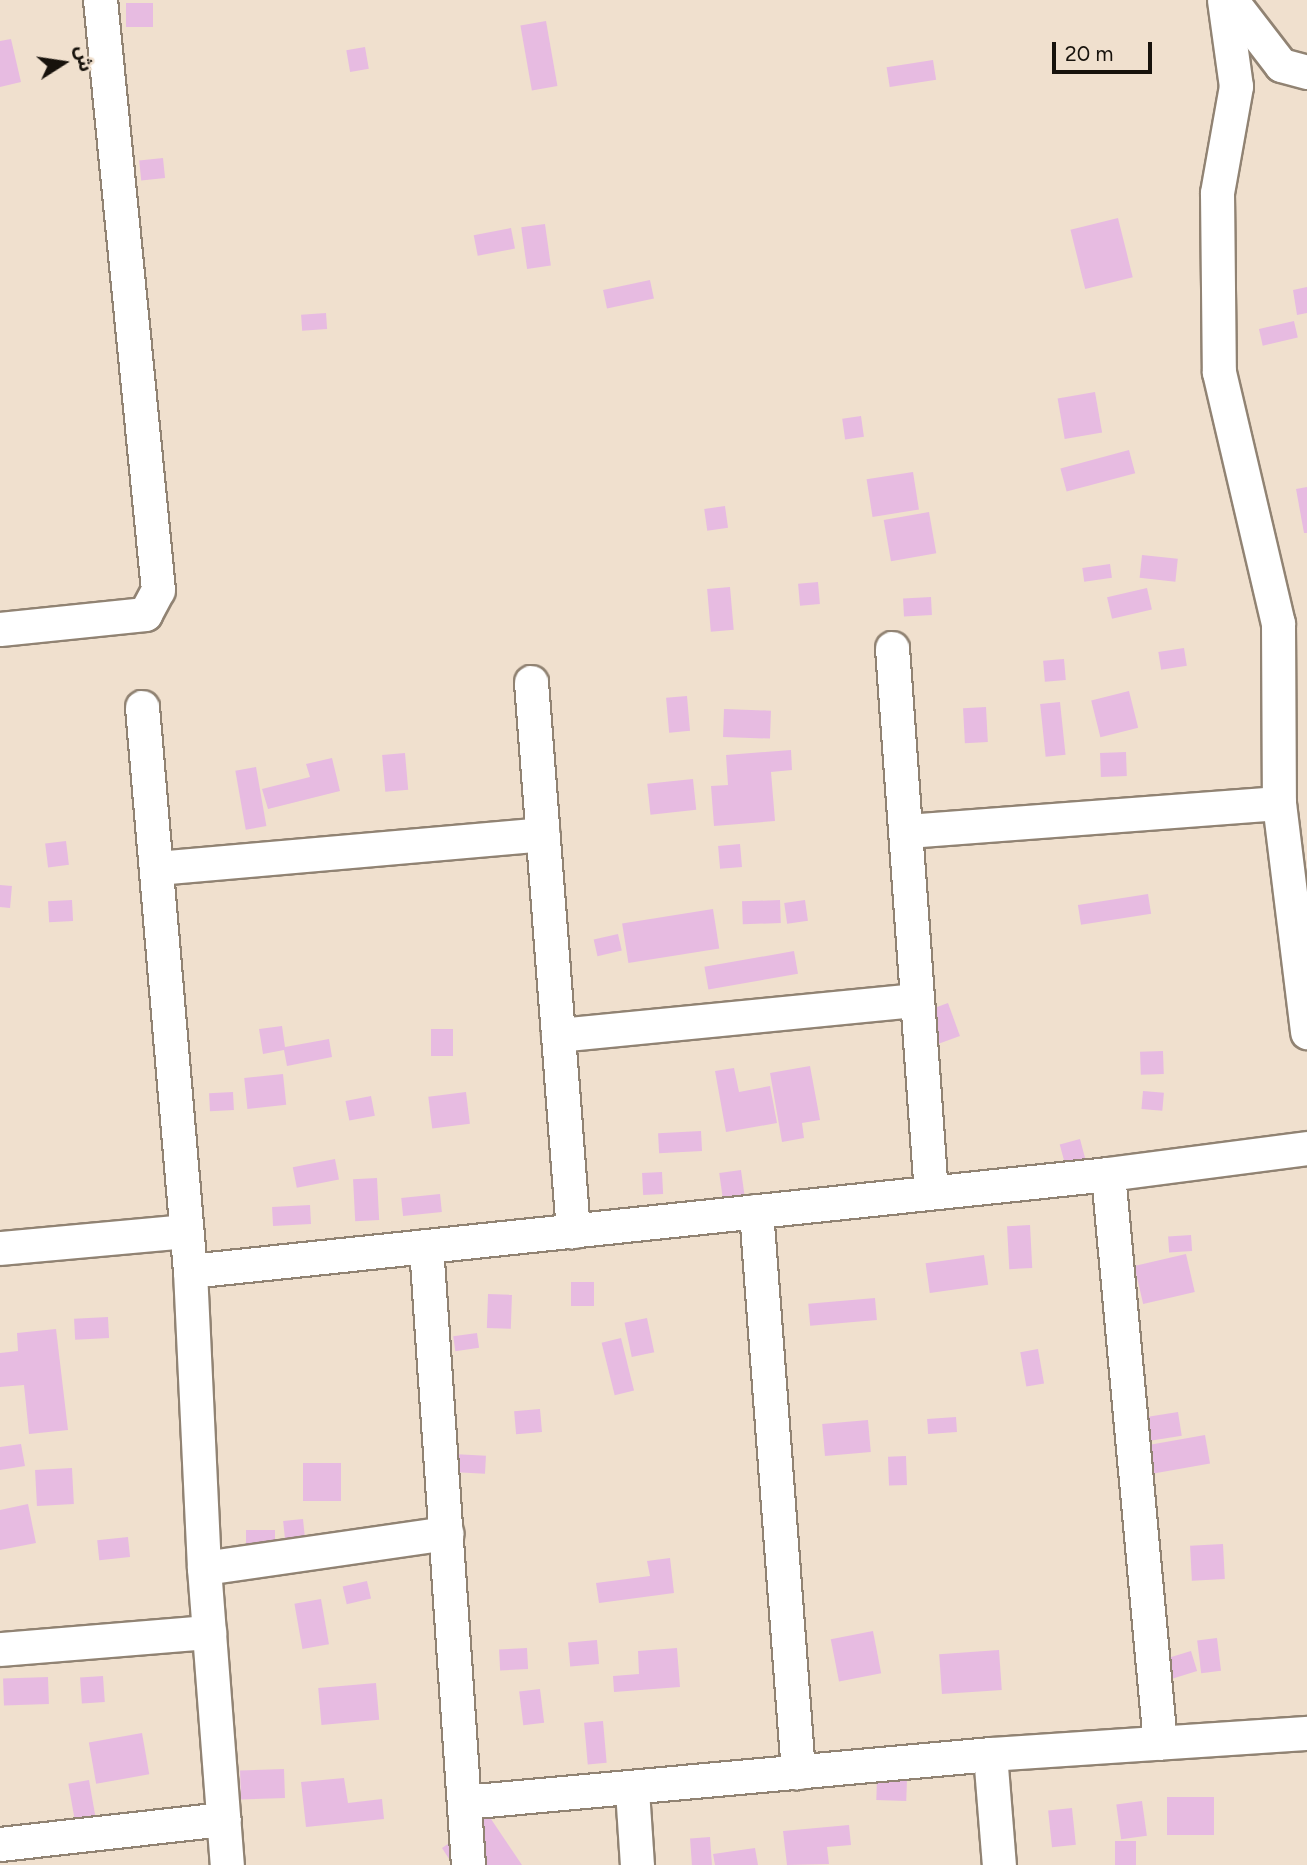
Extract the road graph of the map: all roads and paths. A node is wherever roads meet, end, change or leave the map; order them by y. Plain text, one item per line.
1 (100, 0) edge
2 (1224, 0) edge
3 (1231, 0) edge
4 (1307, 72) edge
5 (1293, 619) edge
6 (0, 629) edge
7 (892, 648) dead end
8 (531, 682) dead end
9 (142, 707) dead end
10 (1279, 803) junction
11 (907, 831) junction
12 (543, 834) junction
13 (156, 868) junction
14 (915, 1000) junction
15 (1307, 1032) edge
16 (558, 1035) junction
17 (1307, 1148) edge
18 (1108, 1174) junction
19 (931, 1193) junction
20 (756, 1212) junction
21 (186, 1230) junction
22 (573, 1231) junction
23 (426, 1246) junction
24 (0, 1248) edge
25 (190, 1271) junction
26 (446, 1533) junction
27 (204, 1568) junction
28 (209, 1632) junction
29 (0, 1649) edge
30 (1307, 1733) edge
31 (1160, 1743) junction
32 (990, 1754) junction
33 (798, 1772) junction
34 (632, 1790) junction
35 (464, 1802) junction
36 (224, 1819) junction
37 (5, 1851) edge
38 (227, 1865) edge
39 (468, 1865) edge
40 (637, 1865) edge
41 (999, 1865) edge

1 - 6 street
2 - 5 street
3 - 4 street
5 - 10 street
7 - 11 street
8 - 12 street
9 - 13 street
10 - 11 street
10 - 15 street
11 - 14 street
12 - 13 street
12 - 16 street
13 - 21 street
14 - 16 street
14 - 19 street
16 - 22 street
17 - 18 street
18 - 19 street
18 - 31 street
19 - 20 street
20 - 22 street
20 - 33 street
21 - 24 street
21 - 25 street
22 - 23 street
23 - 25 street
23 - 26 street
25 - 27 street
26 - 27 street
26 - 35 street
27 - 28 street
28 - 29 street
28 - 36 street
30 - 31 street
31 - 32 street
32 - 33 street
32 - 41 street
33 - 34 street
34 - 35 street
34 - 40 street
35 - 39 street
36 - 37 street
36 - 38 street

